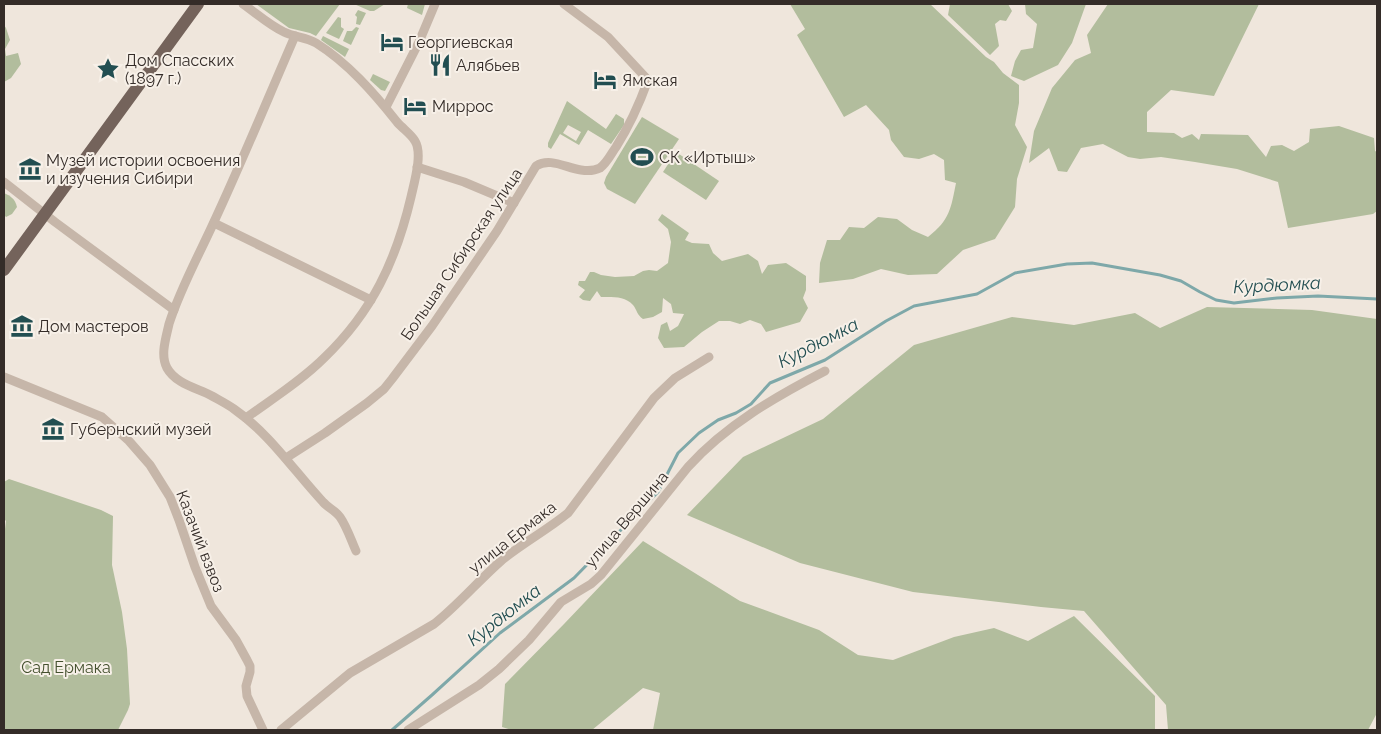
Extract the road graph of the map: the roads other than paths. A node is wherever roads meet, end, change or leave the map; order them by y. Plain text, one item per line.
1 (198, 4) edge
2 (243, 4) edge
3 (435, 4) edge
4 (564, 4) edge
5 (295, 36) junction
6 (386, 107) junction
7 (417, 167) junction
8 (4, 182) edge
9 (514, 203) junction
10 (44, 214) junction
11 (214, 223) junction
12 (4, 270) edge
13 (371, 300) junction
14 (174, 310) junction
15 (709, 356) dead end
16 (825, 371) dead end
17 (4, 377) edge
18 (246, 418) junction
19 (286, 458) junction
20 (356, 551) dead end
21 (263, 730) edge
22 (281, 730) edge
23 (408, 730) edge

1 - 10 main road
2 - 5 street
3 - 6 street
4 - 9 street, Большая Сибирская улица
5 - 6 street
5 - 11 street
6 - 7 street
7 - 9 street
7 - 13 street
8 - 10 street
9 - 19 street, Большая Сибирская улица
10 - 12 main road
10 - 14 street
11 - 13 street
11 - 14 street
13 - 18 street
14 - 18 street
15 - 22 street, улица Ермака
16 - 23 street, улица Вершина
17 - 21 street, Казачий взвоз
18 - 19 street
19 - 20 street

